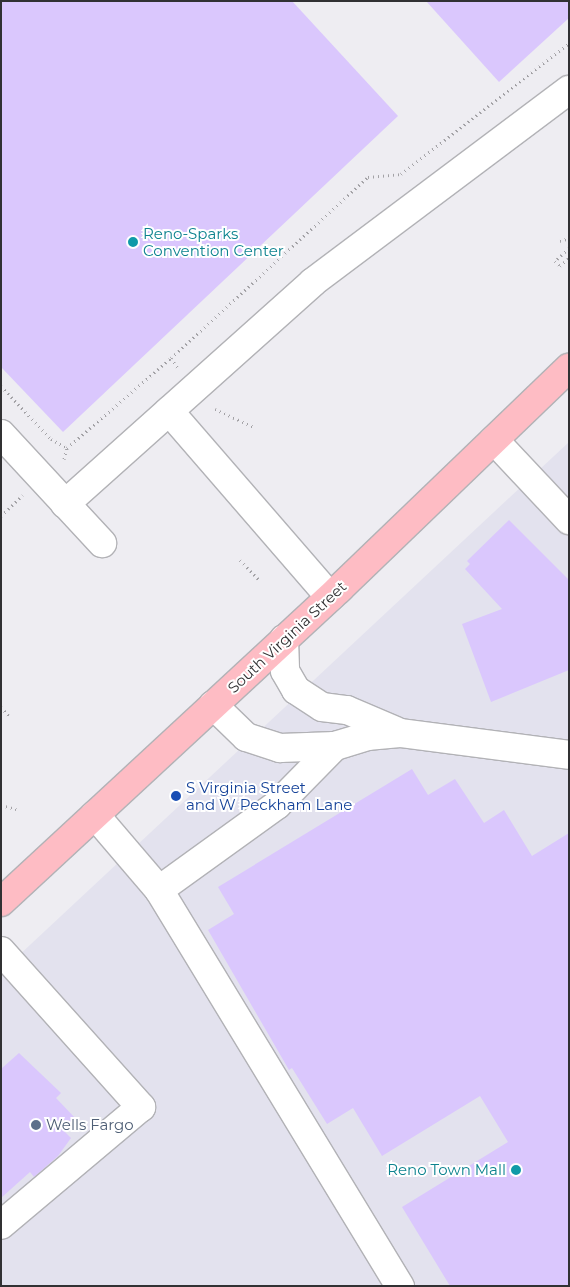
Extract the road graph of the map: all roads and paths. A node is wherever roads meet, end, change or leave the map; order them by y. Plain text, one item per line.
1 (569, 43) edge
2 (569, 90) edge
3 (569, 238) edge
4 (560, 241) dead end
5 (569, 248) edge
6 (569, 258) edge
7 (171, 358) junction
8 (569, 368) edge
9 (180, 371) dead end
10 (1, 386) edge
11 (215, 409) dead end
12 (169, 411) junction
13 (254, 427) dead end
14 (1, 434) edge
15 (494, 440) junction
16 (67, 448) junction
17 (64, 459) dead end
18 (27, 492) dead end
19 (65, 504) junction
20 (1, 516) edge
21 (569, 520) edge
22 (102, 543) dead end
23 (240, 560) dead end
24 (260, 581) dead end
25 (330, 597) junction
26 (284, 639) junction
27 (214, 705) junction
28 (1, 707) edge
29 (9, 716) dead end
30 (400, 733) junction
31 (336, 746) junction
32 (569, 755) edge
33 (1, 805) edge
34 (16, 809) dead end
35 (95, 815) junction
36 (159, 890) junction
37 (1, 902) edge
38 (1, 951) edge
39 (1, 1225) edge
40 (400, 1286) edge

1 - 7 path
2 - 12 lane
3 - 4 path
5 - 6 path
7 - 9 path
7 - 16 path
8 - 15 main road, South Virginia Street
10 - 16 path
11 - 13 path
12 - 19 lane
12 - 25 lane
14 - 19 lane
15 - 21 lane
15 - 25 main road, South Virginia Street
16 - 17 path
18 - 20 path
19 - 22 lane
23 - 24 path
25 - 26 main road, South Virginia Street
26 - 27 main road, South Virginia Street
26 - 30 lane
27 - 31 lane
27 - 35 main road, South Virginia Street
28 - 29 path
30 - 31 lane
30 - 32 lane
31 - 36 lane
33 - 34 path
35 - 36 lane
35 - 37 main road, South Virginia Street
36 - 40 lane
38 - 39 lane

